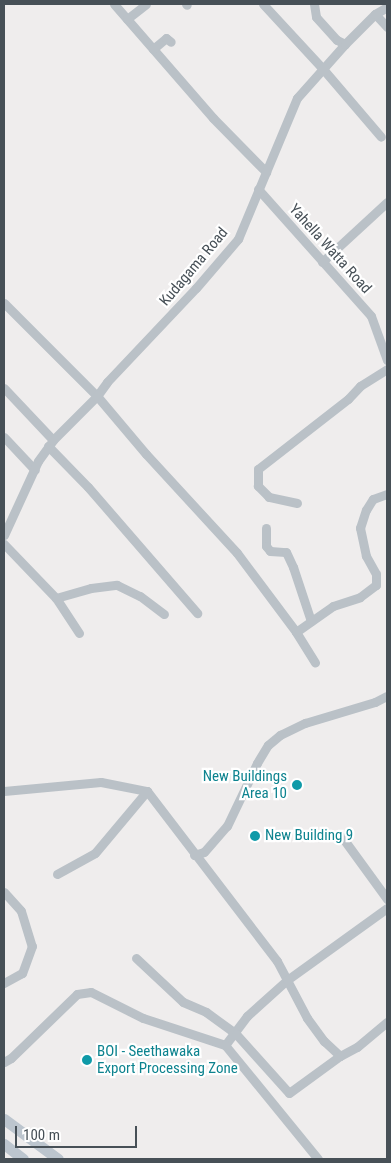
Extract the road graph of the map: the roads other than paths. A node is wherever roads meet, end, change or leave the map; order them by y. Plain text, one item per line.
1 (114, 4) edge
2 (146, 4) edge
3 (263, 4) edge
4 (314, 4) edge
5 (387, 6) edge
6 (375, 14) junction
7 (127, 19) junction
8 (387, 27) edge
9 (171, 42) dead end
10 (345, 44) junction
11 (153, 48) junction
12 (323, 69) junction
13 (381, 138) dead end
14 (266, 172) junction
15 (258, 188) junction
16 (387, 202) edge
17 (322, 262) junction
18 (4, 303) edge
19 (387, 360) edge
20 (387, 369) edge
21 (4, 388) edge
22 (97, 396) junction
23 (4, 437) edge
24 (51, 443) junction
25 (35, 470) junction
26 (387, 494) edge
27 (297, 504) dead end
28 (266, 528) dead end
29 (4, 535) edge
30 (4, 544) edge
31 (56, 598) junction
32 (197, 613) dead end
33 (164, 614) dead end
34 (311, 621) junction
35 (296, 632) junction
36 (79, 633) dead end
37 (314, 663) dead end
38 (387, 696) edge
39 (4, 791) edge
40 (147, 791) junction
41 (342, 837) dead end
42 (194, 855) junction
43 (57, 874) dead end
44 (4, 892) edge
45 (387, 899) edge
46 (387, 908) edge
47 (136, 958) dead end
48 (287, 980) junction
49 (4, 983) edge
50 (387, 1022) edge
51 (236, 1034) junction
52 (225, 1045) junction
53 (340, 1056) junction
54 (4, 1062) edge
55 (4, 1119) edge
56 (4, 1144) edge
57 (23, 1159) edge
58 (58, 1159) edge
59 (318, 1159) edge

1 - 7 street
2 - 7 street
3 - 12 street
4 - 10 street
5 - 6 street, Kudagama Road
6 - 8 street
6 - 10 street, Kudagama Road
7 - 11 street
9 - 11 street
10 - 12 street, Kudagama Road
11 - 14 street
12 - 13 street
12 - 14 street, Kudagama Road
14 - 15 street, Kudagama Road
15 - 17 street, Yahella Watta Road
15 - 22 street, Kudagama Road
16 - 17 street
17 - 19 street, Yahella Watta Road
18 - 22 street
20 - 27 street
21 - 24 street
22 - 24 street, Kudagama Road
22 - 35 street
23 - 25 street
24 - 25 street, Kudagama Road
24 - 32 street
25 - 29 street, Kudagama Road
26 - 34 street
28 - 34 street
30 - 31 street
31 - 33 street
31 - 36 street
34 - 35 street
35 - 37 street
38 - 42 street
39 - 40 street
40 - 42 street
40 - 43 street
41 - 45 street
42 - 48 street
44 - 49 street
46 - 48 street
47 - 51 street
48 - 51 street
48 - 53 street
50 - 53 street
51 - 52 street
51 - 53 street
52 - 54 street
52 - 59 street
55 - 58 street
56 - 57 street

